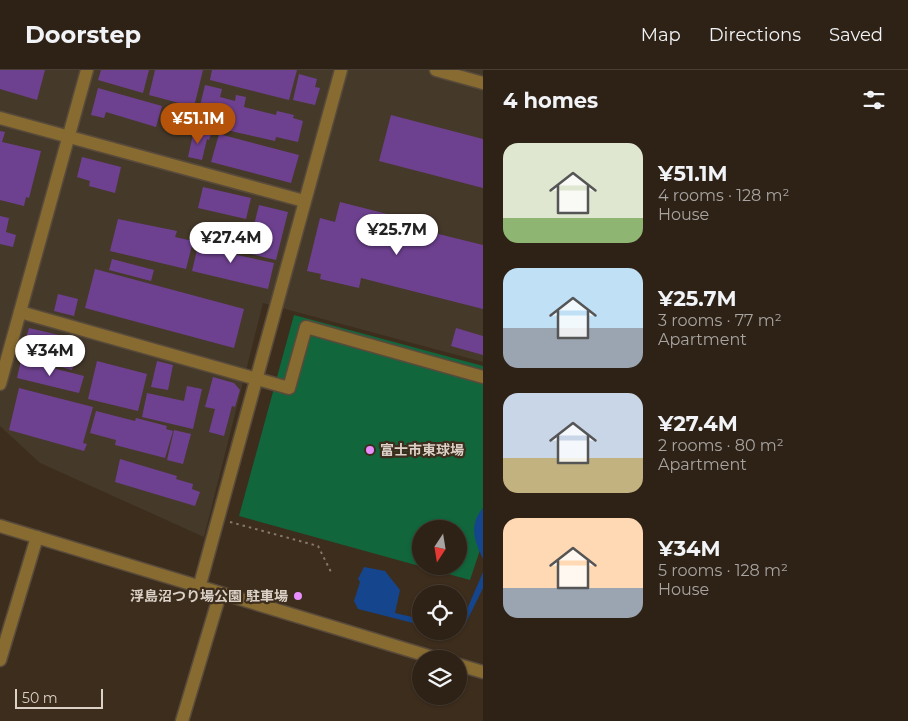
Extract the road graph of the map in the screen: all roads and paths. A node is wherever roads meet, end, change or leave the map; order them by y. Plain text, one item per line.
1 (87, 70) edge
2 (340, 70) edge
3 (436, 70) edge
4 (483, 83) edge
5 (0, 118) edge
6 (68, 136) junction
7 (304, 201) junction
8 (20, 312) junction
9 (483, 377) edge
10 (256, 378) junction
11 (0, 384) edge
12 (218, 519) junction
13 (0, 526) edge
14 (37, 537) junction
15 (332, 574) dead end
16 (199, 588) junction
17 (220, 594) junction
18 (412, 651) edge
19 (0, 660) edge
20 (467, 667) edge
21 (483, 672) edge
22 (182, 721) edge

1 - 6 street
2 - 7 street
3 - 4 street
5 - 6 street
6 - 7 street
6 - 8 street
7 - 10 street
8 - 10 street
8 - 11 street
9 - 10 street
10 - 12 street
12 - 15 path
12 - 16 street
13 - 14 street
14 - 16 street
14 - 19 street
16 - 17 street
17 - 18 street
17 - 22 street
20 - 21 street

